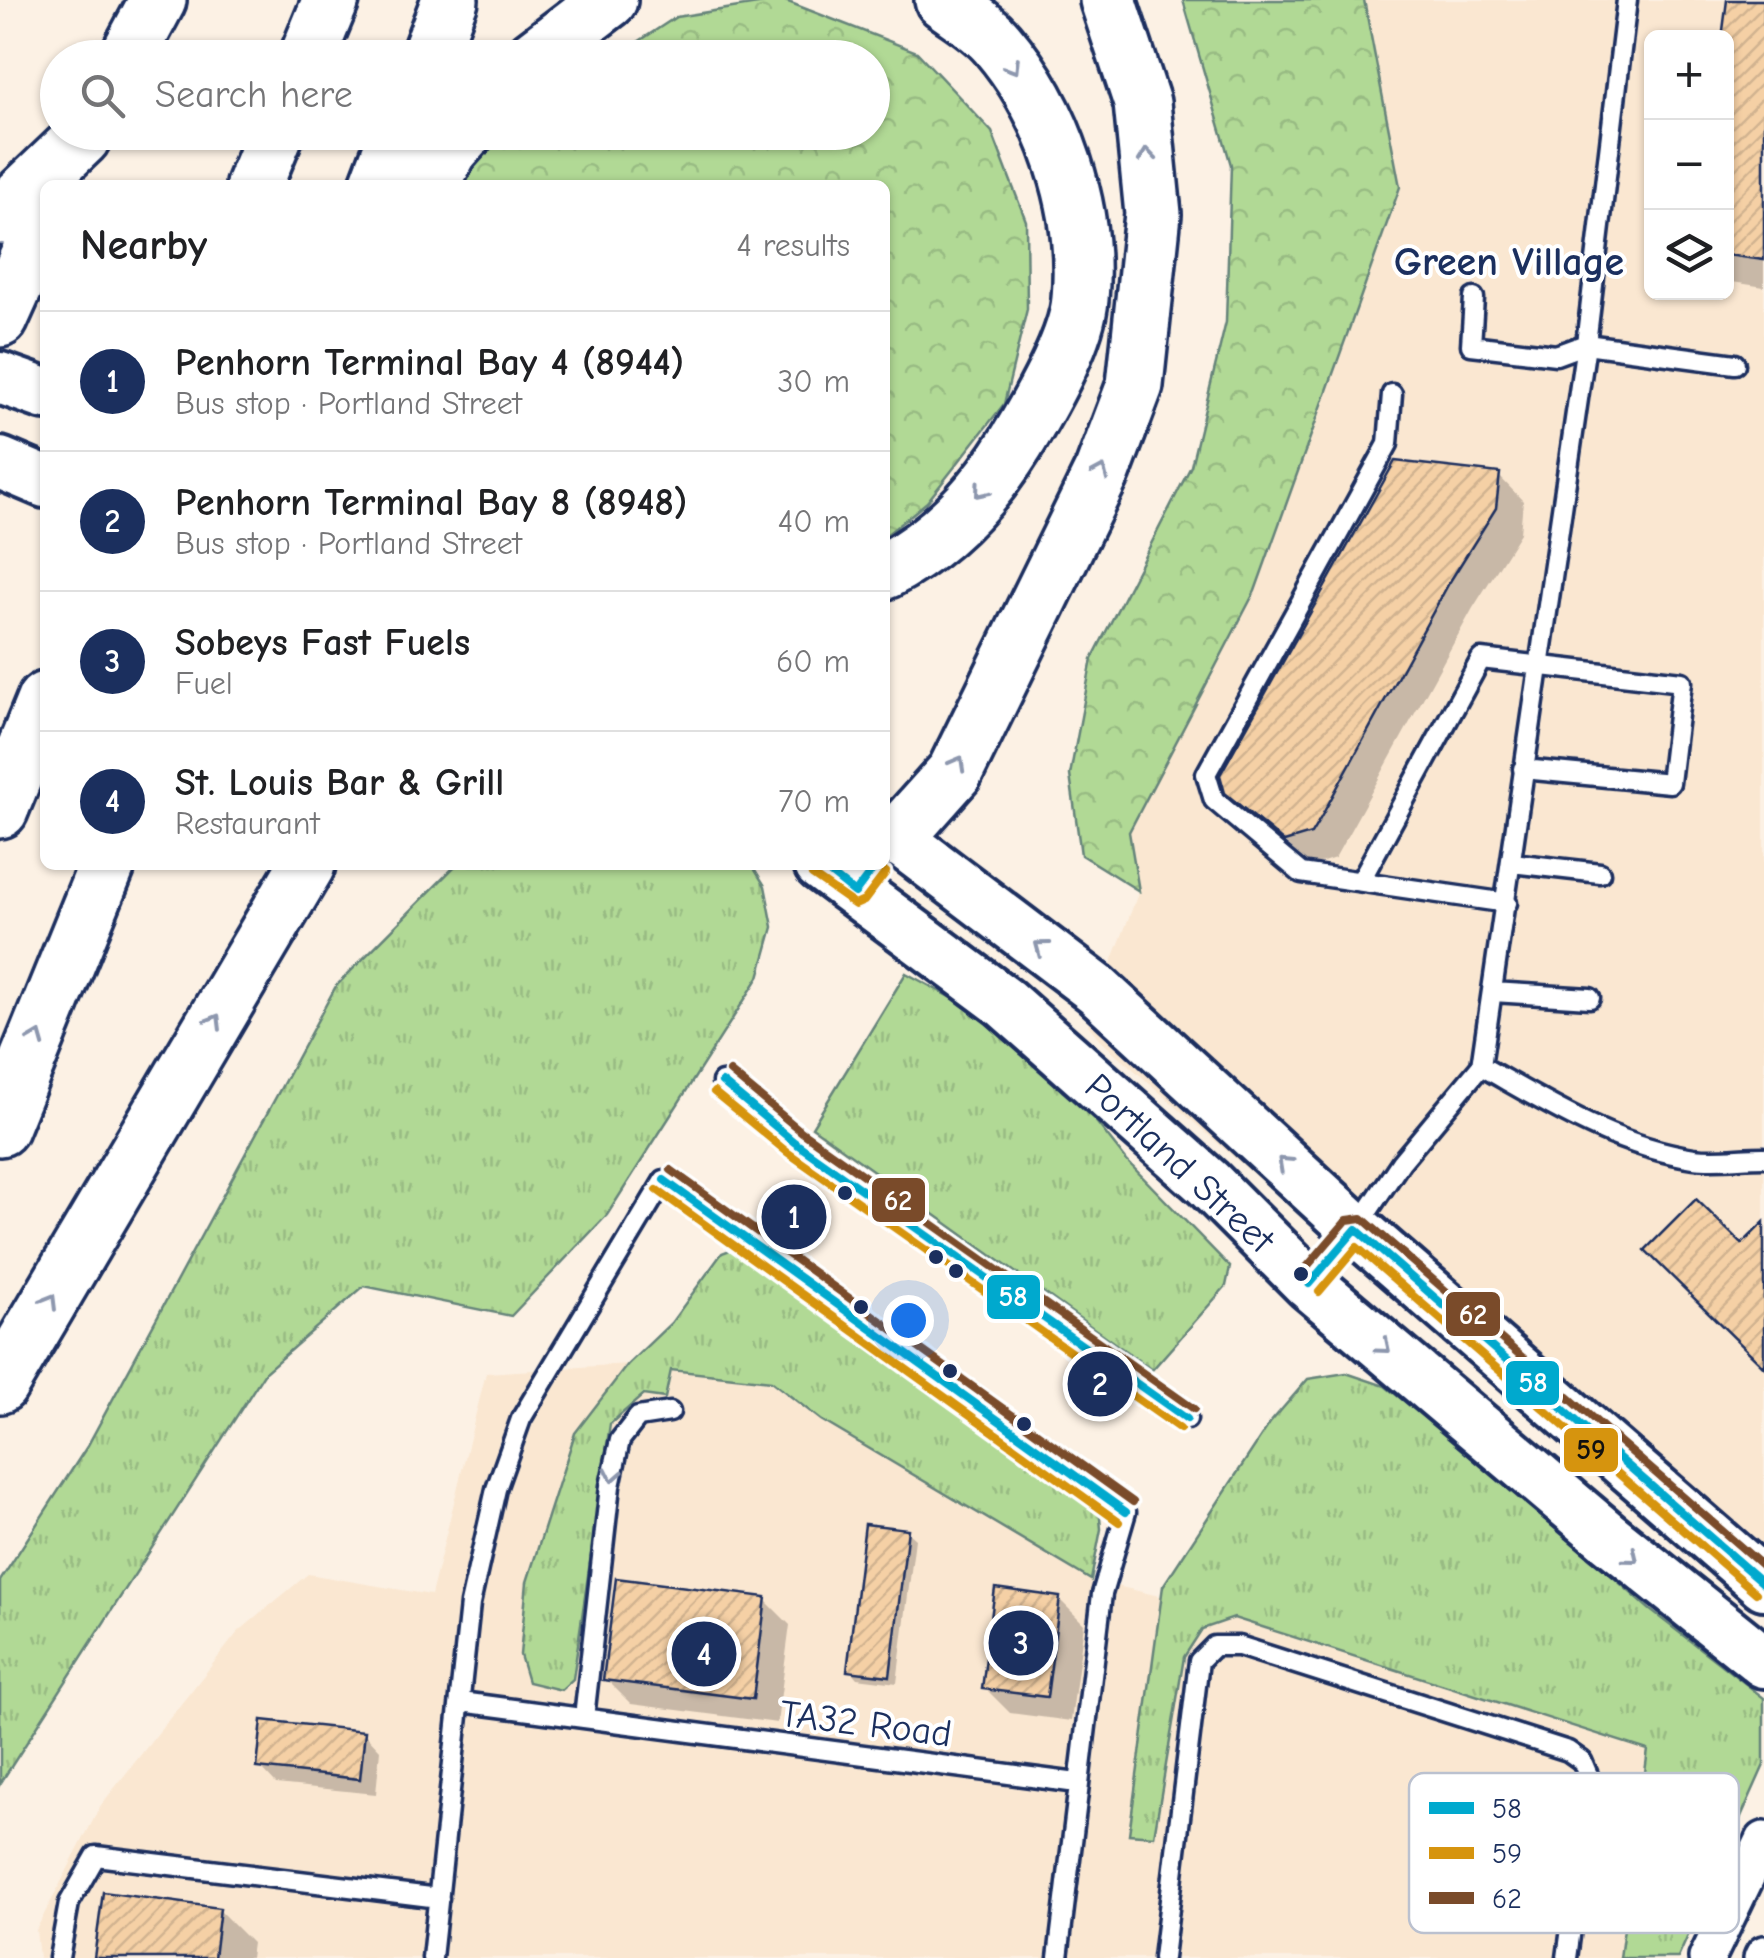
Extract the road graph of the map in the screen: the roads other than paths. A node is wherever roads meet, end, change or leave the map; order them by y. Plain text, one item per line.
1 (158, 0) edge
2 (331, 0) edge
3 (450, 0) edge
4 (609, 0) edge
5 (943, 0) edge
6 (1108, 0) edge
7 (1627, 0) edge
8 (137, 40) edge
9 (314, 40) edge
10 (435, 40) edge
11 (557, 40) edge
12 (269, 150) edge
13 (391, 150) edge
14 (450, 150) edge
15 (75, 152) edge
16 (42, 180) edge
17 (256, 180) edge
18 (380, 180) edge
19 (435, 180) edge
20 (40, 182) edge
21 (0, 216) edge
22 (40, 230) edge
23 (1474, 298) dead end
24 (0, 318) edge
25 (1586, 344) junction
26 (1735, 364) dead end
27 (0, 378) edge
28 (40, 392) edge
29 (1392, 394) dead end
30 (890, 568) edge
31 (1535, 666) junction
32 (40, 712) edge
33 (1523, 769) junction
34 (0, 810) edge
35 (890, 836) edge
36 (1512, 863) junction
37 (890, 869) edge
38 (105, 870) edge
39 (304, 870) edge
40 (881, 870) edge
41 (1600, 873) dead end
42 (1361, 880) junction
43 (1508, 902) junction
44 (1493, 992) junction
45 (1590, 998) dead end
46 (1481, 1066) junction
47 (722, 1082) dead end
48 (0, 1128) edge
49 (1764, 1156) edge
50 (1356, 1229) junction
51 (1310, 1284) junction
52 (0, 1385) edge
53 (670, 1412) dead end
54 (1188, 1420) dead end
55 (1764, 1584) edge
56 (1764, 1662) edge
57 (461, 1702) junction
58 (584, 1718) junction
59 (1587, 1773) edge
60 (1077, 1783) junction
61 (1764, 1840) edge
62 (1739, 1892) edge
63 (440, 1898) junction
64 (1570, 1933) edge
65 (1719, 1933) edge
66 (59, 1958) edge
67 (432, 1958) edge
68 (1058, 1958) edge
69 (1163, 1958) edge
70 (1566, 1958) edge
71 (1707, 1958) edge

1 - 8 highway
2 - 9 highway
3 - 10 highway
4 - 11 highway
5 -> 30 highway
35 -> 6 highway
7 - 25 lane
12 - 17 highway
13 - 18 highway
14 - 19 highway
15 - 16 highway
20 - 21 highway
22 - 24 highway
23 - 25 lane
25 - 26 lane
25 - 31 lane
27 - 28 main road
29 - 42 lane
31 - 33 lane
31 - 33 lane
31 - 42 lane
32 - 34 highway
33 - 36 lane
36 - 41 lane
36 - 43 lane
50 -> 37 main road, Portland Street
48 -> 38 highway
52 -> 39 highway
40 - 51 main road, Portland Street
42 - 43 lane
43 - 44 lane
44 - 45 lane
44 - 46 lane
46 - 49 lane
46 - 50 lane
47 - 54 lane
50 - 51 lane
50 - 55 main road, Portland Street
51 -> 56 main road, Portland Street
53 -> 58 lane
57 - 58 lane, TA32 Road
57 - 60 lane
57 - 63 lane
58 - 60 lane, TA32 Road
59 - 69 lane
60 - 68 lane
61 - 62 street
63 - 66 lane
63 - 67 lane
64 - 70 lane
65 - 71 street

